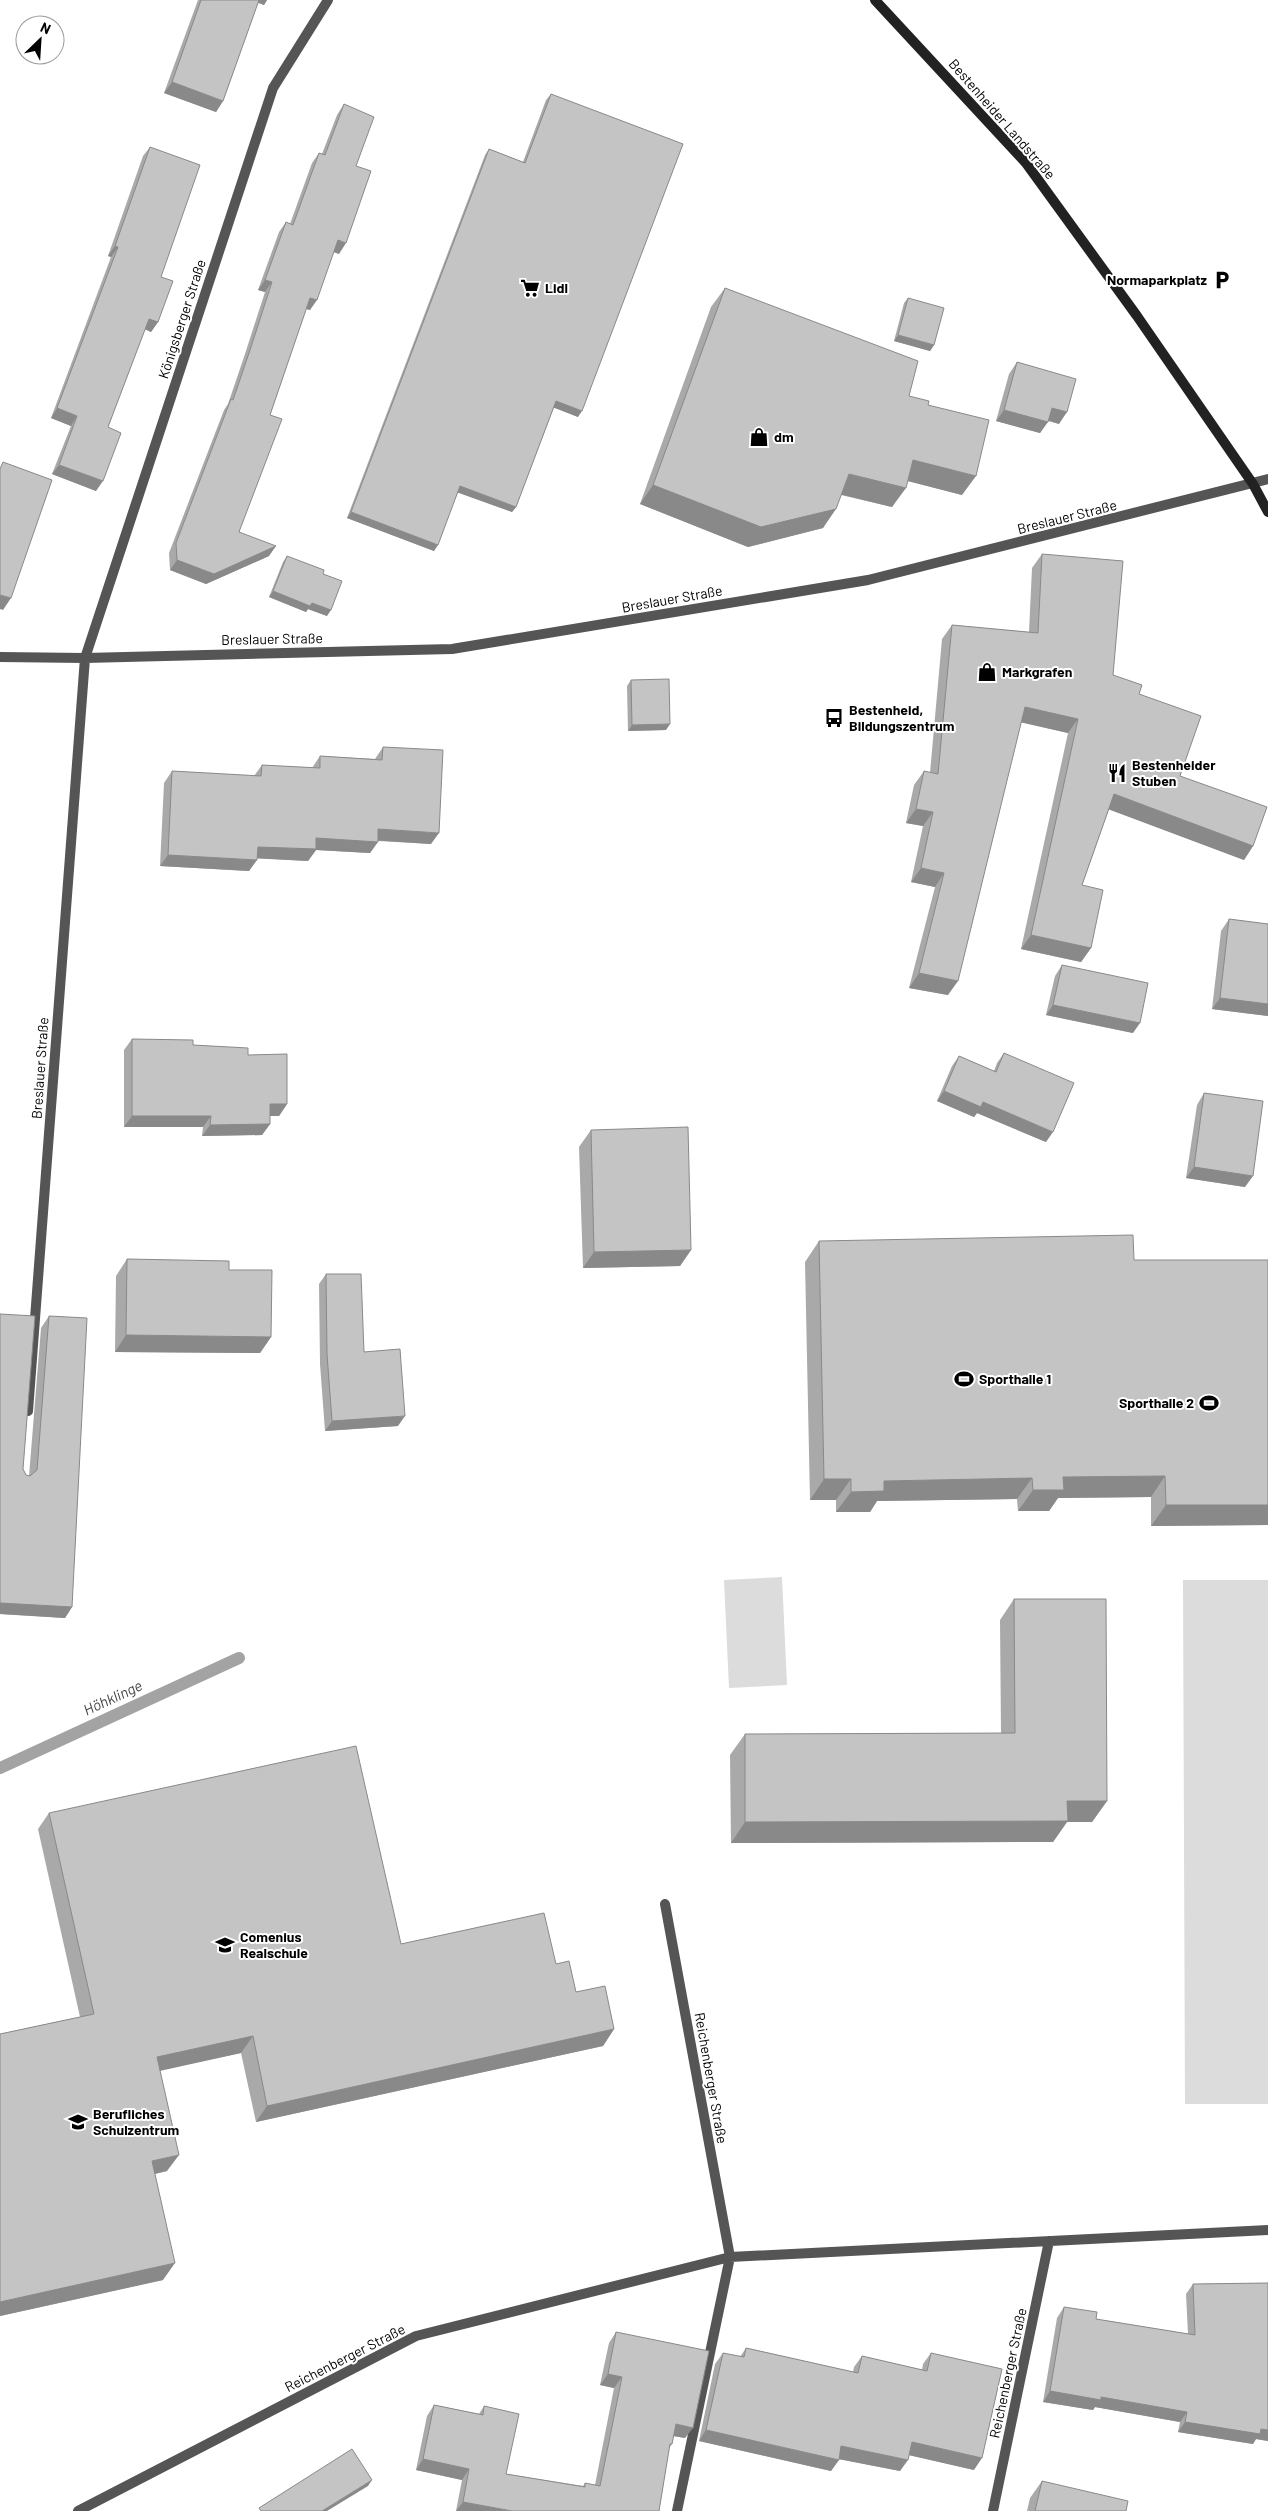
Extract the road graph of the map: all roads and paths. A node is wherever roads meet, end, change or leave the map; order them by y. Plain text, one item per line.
1 (328, 0) edge
2 (876, 0) edge
3 (1268, 479) edge
4 (1253, 484) junction
5 (1268, 512) edge
6 (0, 657) edge
7 (85, 658) junction
8 (27, 1423) edge
9 (665, 1904) dead end
10 (1268, 2230) edge
11 (1049, 2241) junction
12 (730, 2257) junction
13 (78, 2511) edge
14 (677, 2511) edge
15 (993, 2511) edge

1 - 7 street, Königsberger Straße
2 - 4 main road, Bestenheider Landstraße
3 - 4 street, Breslauer Straße
4 - 5 main road, Bestenheider Landstraße
4 - 7 street, Breslauer Straße
6 - 7 street, Breslauer Straße
7 - 8 street, Breslauer Straße
9 - 12 street, Reichenberger Straße
10 - 11 street, Reichenberger Straße
11 - 12 street, Reichenberger Straße
11 - 15 street, Reichenberger Straße
12 - 13 street, Reichenberger Straße
12 - 14 street, Reichenberger Straße

